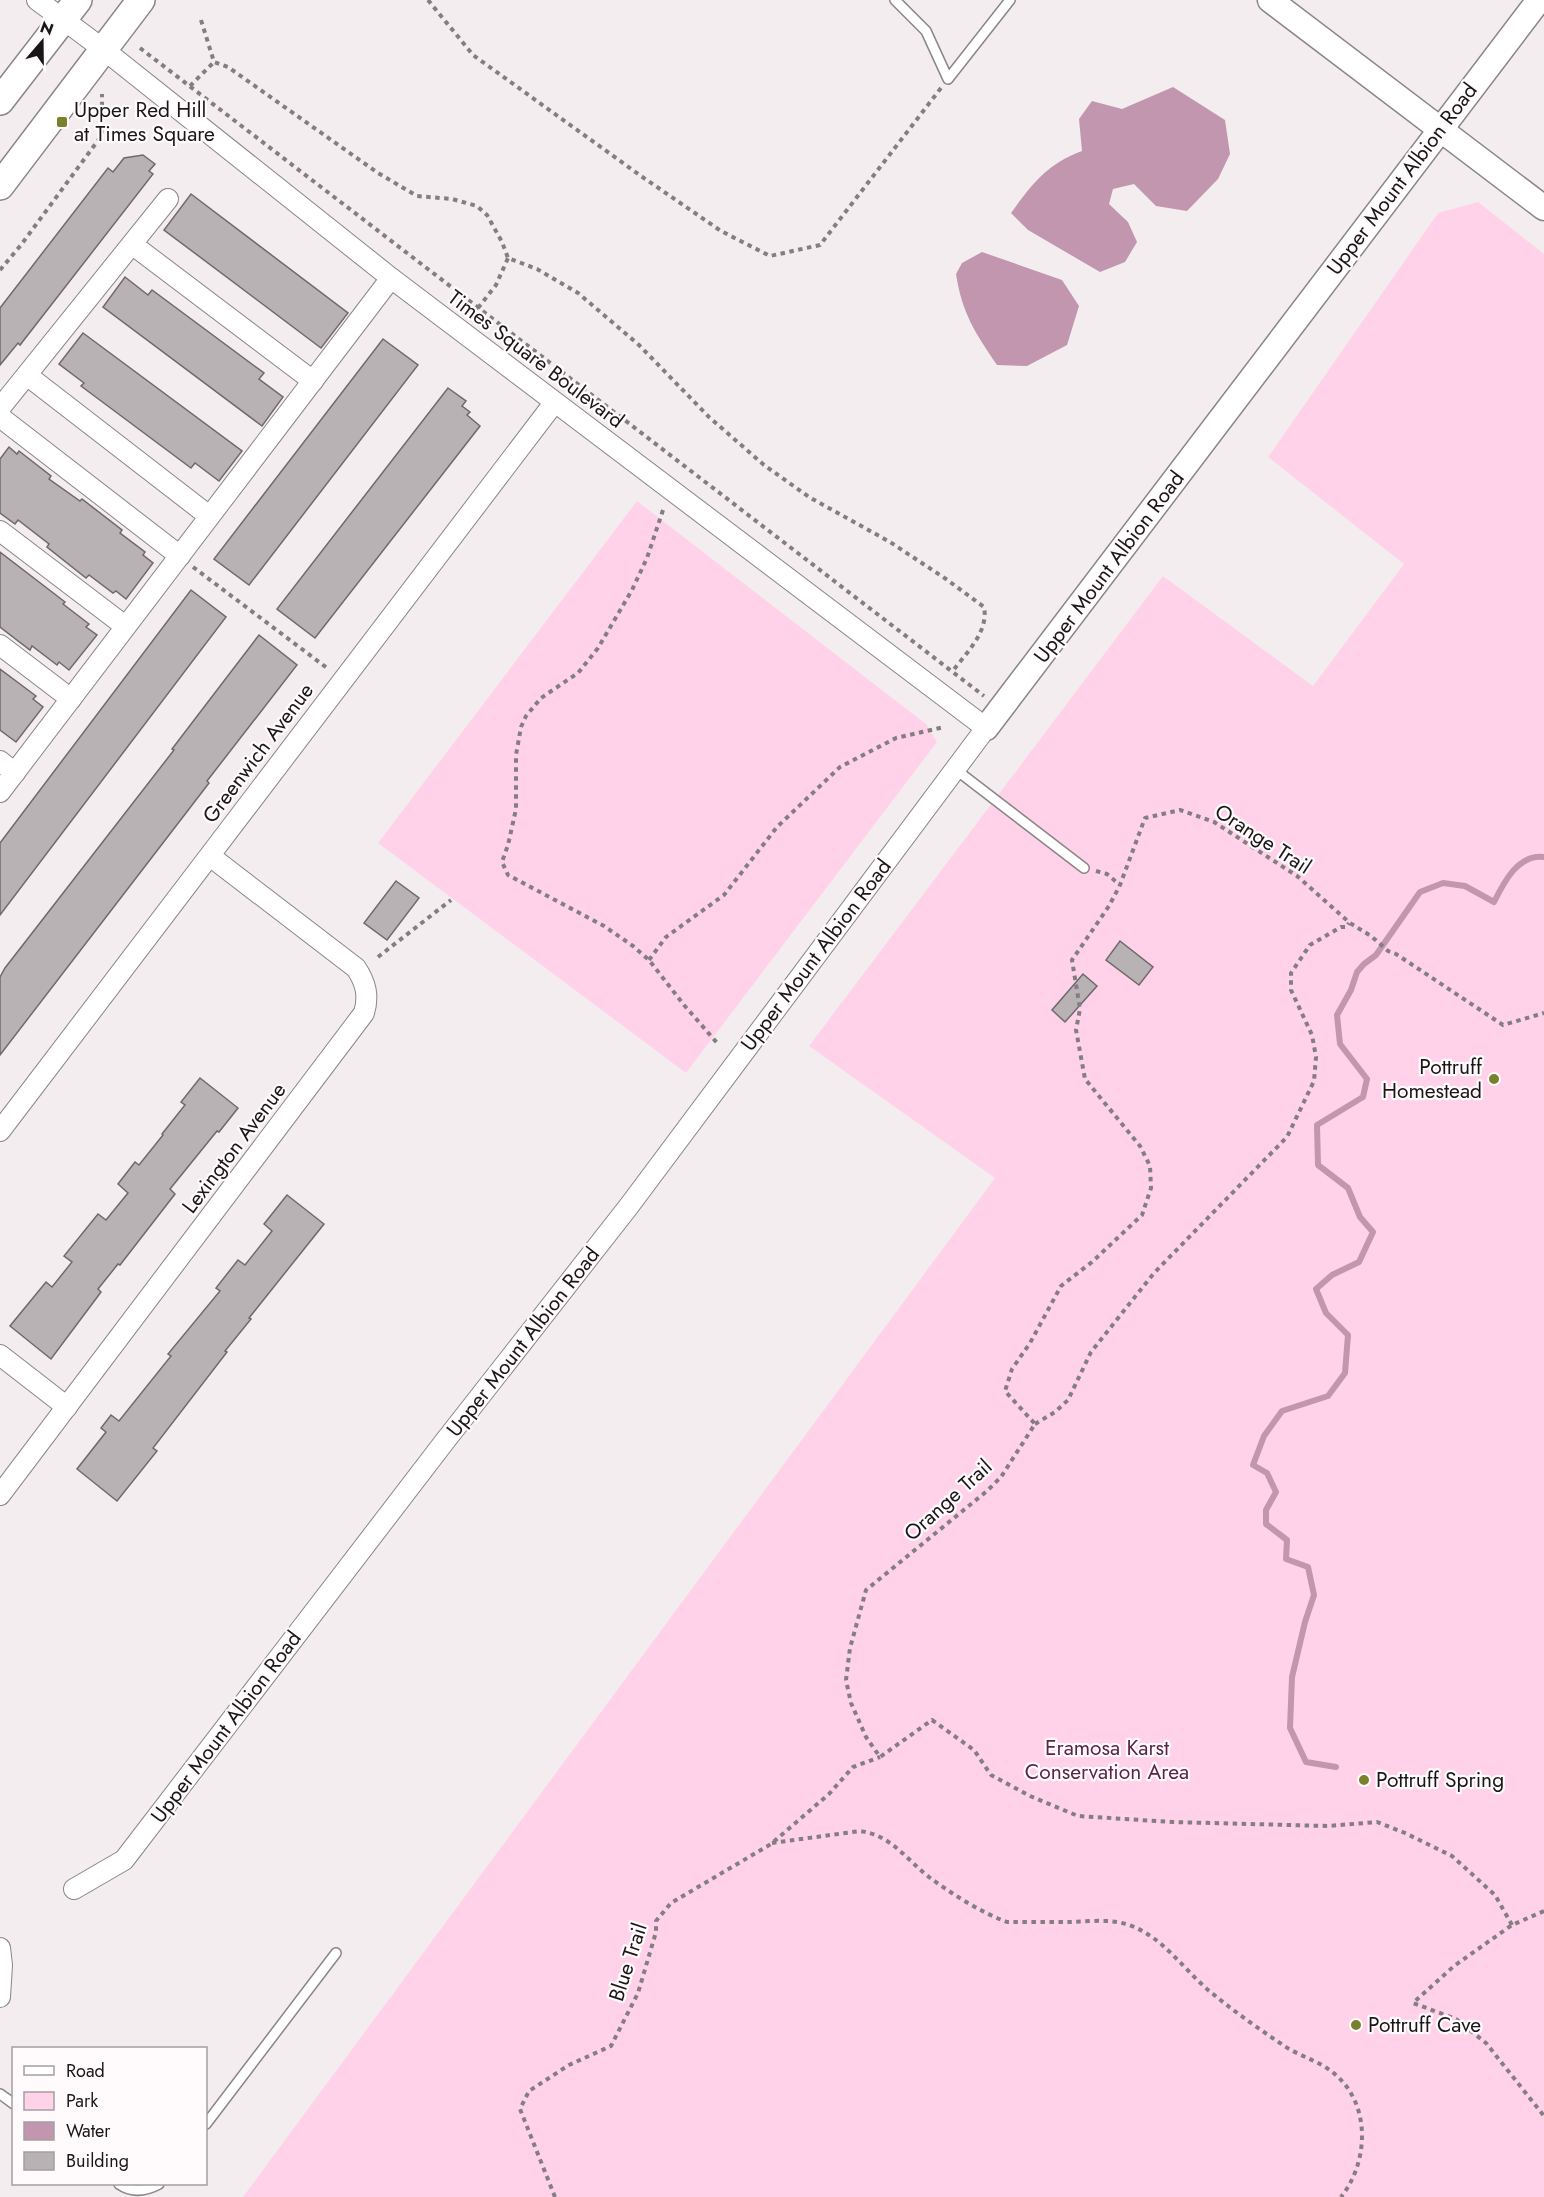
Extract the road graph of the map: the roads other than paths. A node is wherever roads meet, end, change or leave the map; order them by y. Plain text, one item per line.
1 (37, 0) edge
2 (141, 0) edge
3 (895, 0) edge
4 (1010, 0) edge
5 (1270, 0) edge
6 (1539, 0) edge
7 (70, 10) edge
8 (103, 49) junction
9 (0, 100) edge
10 (1440, 128) junction
11 (0, 186) edge
12 (168, 199) dead end
13 (1544, 208) edge
14 (132, 245) junction
15 (391, 278) junction
16 (28, 376) junction
17 (313, 381) junction
18 (554, 403) junction
19 (0, 408) edge
20 (0, 417) edge
21 (209, 516) junction
22 (0, 531) edge
23 (184, 559) junction
24 (125, 626) junction
25 (0, 645) edge
26 (71, 699) junction
27 (986, 728) junction
28 (8, 767) edge
29 (955, 769) junction
30 (0, 792) edge
31 (210, 856) junction
32 (1084, 868) road end
33 (0, 1131) edge
34 (0, 1355) edge
35 (68, 1407) junction
36 (0, 1495) edge
37 (74, 1889) dead end
38 (0, 1948) edge
39 (336, 1953) dead end
40 (0, 1997) edge
41 (207, 2123) edge
42 (121, 2185) edge
43 (157, 2185) edge

1 - 7 street, Times Square Boulevard
2 - 8 main road
3 - 4 lane
5 - 10 street
6 - 10 street, Upper Mount Albion Road
7 - 8 street, Times Square Boulevard
7 - 9 main road
8 - 11 main road
8 - 15 street, Times Square Boulevard
10 - 13 street
10 - 27 street, Upper Mount Albion Road
12 - 14 street
14 - 16 street
14 - 17 street
15 - 17 street
15 - 18 street, Times Square Boulevard
16 - 19 street
16 - 21 street
17 - 21 street
18 - 27 street, Times Square Boulevard
18 - 31 street, Greenwich Avenue
20 - 23 street
21 - 23 street
22 - 24 street
23 - 24 street
24 - 26 street
25 - 26 street
26 - 28 street
27 - 29 street, Upper Mount Albion Road
28 - 30 street
29 - 32 lane
29 - 37 street, Upper Mount Albion Road
31 - 33 street, Greenwich Avenue
31 - 35 street, Lexington Avenue
34 - 35 street
35 - 36 street, Lexington Avenue
38 - 40 street
39 - 41 lane
42 - 43 lane

